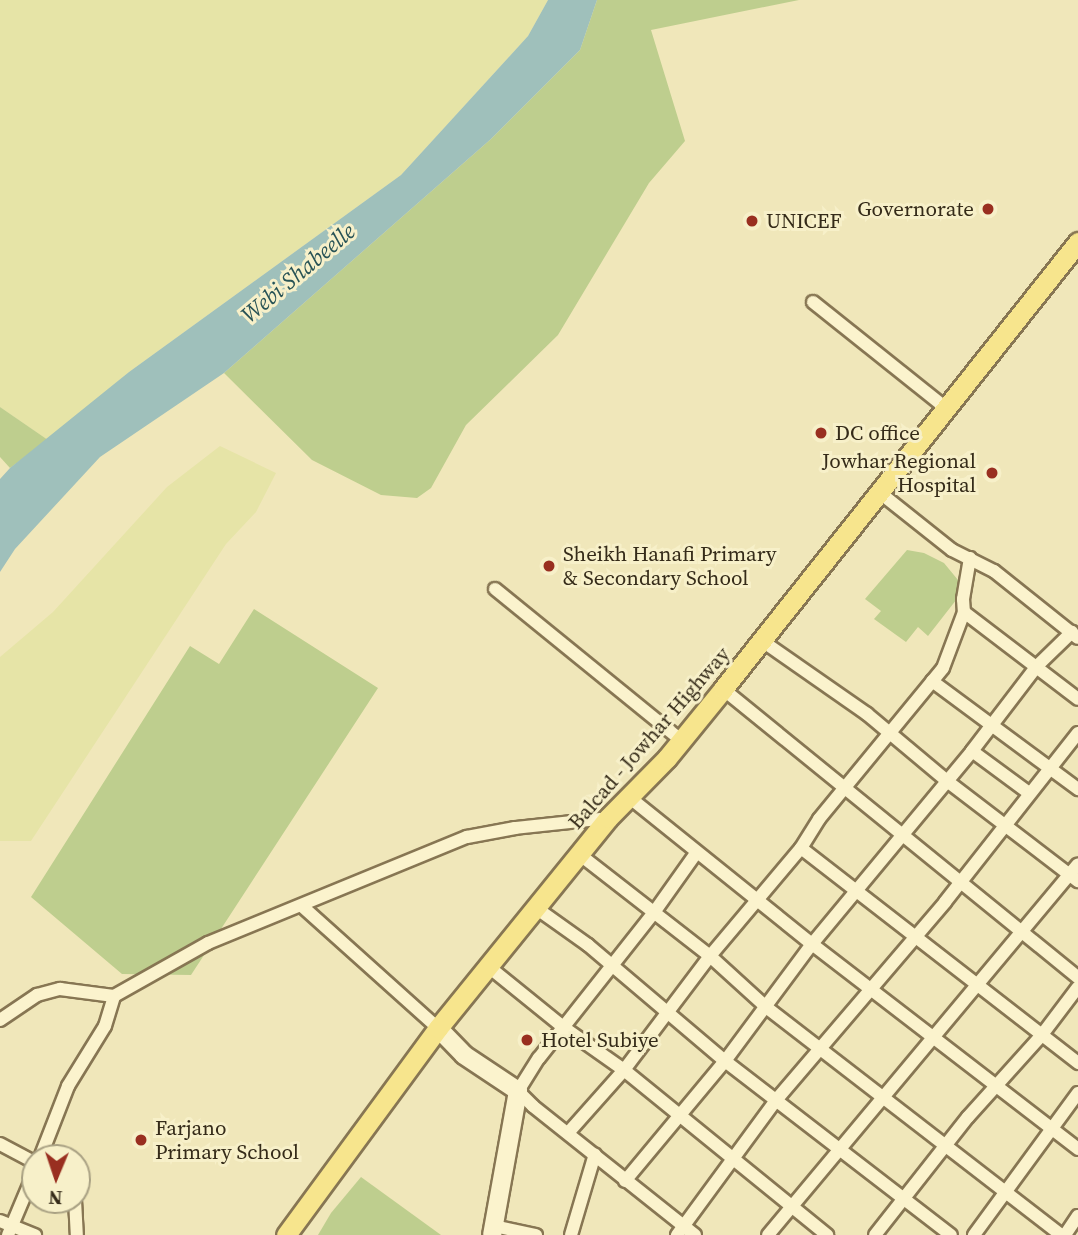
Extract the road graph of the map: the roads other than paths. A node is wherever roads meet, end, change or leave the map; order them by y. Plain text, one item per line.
1 (1078, 242) edge
2 (813, 302) dead end
3 (946, 408) junction
4 (879, 492) junction
5 (970, 558) junction
6 (495, 589) dead end
7 (964, 612) junction
8 (1075, 635) edge
9 (761, 640) junction
10 (1037, 666) junction
11 (932, 681) junction
12 (723, 689) junction
13 (1078, 699) edge
14 (992, 726) junction
15 (888, 732) junction
16 (1078, 733) edge
17 (681, 740) junction
18 (972, 751) junction
19 (1049, 767) junction
20 (947, 781) junction
21 (845, 789) junction
22 (1078, 789) edge
23 (1029, 793) junction
24 (629, 797) junction
25 (608, 818) junction
26 (1004, 826) junction
27 (901, 837) junction
28 (801, 848) junction
29 (697, 852) junction
30 (579, 854) junction
31 (1075, 873) edge
32 (960, 883) junction
33 (857, 890) junction
34 (757, 901) junction
35 (303, 907) junction
36 (536, 908) junction
37 (655, 911) junction
38 (1024, 932) junction
39 (915, 936) junction
40 (812, 944) junction
41 (710, 956) junction
42 (611, 965) junction
43 (489, 967) junction
44 (1078, 977) edge
45 (977, 985) junction
46 (1078, 987) edge
47 (870, 989) junction
48 (114, 996) junction
49 (766, 1007) junction
50 (668, 1012) junction
51 (0, 1020) edge
52 (563, 1027) junction
53 (438, 1028) junction
54 (1041, 1036) junction
55 (932, 1037) junction
56 (822, 1048) junction
57 (725, 1061) junction
58 (1078, 1063) edge
59 (624, 1070) junction
60 (995, 1086) junction
61 (518, 1091) junction
62 (1078, 1093) edge
63 (882, 1098) junction
64 (777, 1099) junction
65 (680, 1116) junction
66 (1049, 1128) junction
67 (568, 1133) junction
68 (0, 1144) edge
69 (45, 1144) edge
70 (945, 1147) junction
71 (1078, 1149) edge
72 (840, 1150) junction
73 (595, 1154) junction
74 (21, 1155) edge
75 (733, 1161) junction
76 (625, 1181) junction
77 (1004, 1192) junction
78 (21, 1198) edge
79 (906, 1200) junction
80 (794, 1208) junction
81 (76, 1214) edge
82 (1078, 1216) edge
83 (6, 1227) edge
84 (680, 1229) edge
85 (493, 1231) edge
86 (35, 1235) edge
87 (77, 1235) edge
88 (286, 1235) edge
89 (536, 1235) edge
90 (571, 1235) edge
91 (695, 1235) edge
92 (768, 1235) edge
93 (827, 1235) edge
94 (876, 1235) edge
95 (951, 1235) edge
96 (974, 1235) edge
97 (1063, 1235) edge

1 - 3 main road, Balcad - Jowhar Highway
2 - 3 street
3 - 4 main road, Balcad - Jowhar Highway
4 - 5 street
4 - 9 main road, Balcad - Jowhar Highway
5 - 7 street
5 - 8 street
6 - 17 street
7 - 10 street
7 - 11 street
8 - 10 street
9 - 12 main road, Balcad - Jowhar Highway
9 - 15 street
10 - 13 street
10 - 14 street
11 - 14 street
11 - 15 street
12 - 17 main road, Balcad - Jowhar Highway
12 - 21 street
14 - 18 street
14 - 19 street
15 - 20 street
15 - 21 street
16 - 19 street
17 - 24 main road, Balcad - Jowhar Highway
18 - 20 street
18 - 23 street
19 - 22 street
19 - 23 street
20 - 26 street
20 - 27 street
21 - 27 street
21 - 28 street
23 - 26 street
24 - 25 main road, Balcad - Jowhar Highway
24 - 29 street
25 - 30 main road, Balcad - Jowhar Highway
25 - 35 street
26 - 31 street
26 - 32 street
27 - 32 street
27 - 33 street
28 - 33 street
28 - 34 street
29 - 34 street
29 - 37 street
30 - 36 main road, Balcad - Jowhar Highway
30 - 37 street
31 - 38 street
32 - 38 street
32 - 39 street
33 - 39 street
33 - 40 street
34 - 40 street
34 - 41 street
35 - 48 street
35 - 53 street
36 - 42 street
36 - 43 main road, Balcad - Jowhar Highway
37 - 41 street
37 - 42 street
38 - 44 street
38 - 45 street
39 - 45 street
39 - 47 street
40 - 47 street
40 - 49 street
41 - 49 street
41 - 50 street
42 - 50 street
42 - 52 street
43 - 52 street
43 - 53 main road, Balcad - Jowhar Highway
45 - 54 street
45 - 55 street
46 - 54 street
47 - 55 street
47 - 56 street
48 - 51 street
48 - 69 street
49 - 56 street
49 - 57 street
50 - 57 street
50 - 59 street
52 - 59 street
52 - 61 street
53 - 61 street
53 - 88 main road, Balcad - Jowhar Highway
54 - 58 street
54 - 60 street
55 - 60 street
55 - 63 street
56 - 63 street
56 - 64 street
57 - 64 street
57 - 65 street
59 - 65 street
59 - 67 street
60 - 66 street
60 - 70 street
61 - 67 street
61 - 85 street
62 - 66 street
63 - 70 street
63 - 72 street
64 - 72 street
64 - 75 street
65 - 75 street
65 - 76 street
66 - 71 street
66 - 77 street
67 - 73 street
68 - 74 street
70 - 77 street
70 - 79 street
72 - 79 street
72 - 80 street
73 - 76 street
73 - 90 street
75 - 80 street
75 - 84 street
76 - 84 street
77 - 96 street
77 - 97 street
78 - 83 street
79 - 94 street
79 - 95 street
80 - 92 street
80 - 93 street
81 - 87 street
82 - 97 street
83 - 86 street
84 - 91 street
85 - 89 street

